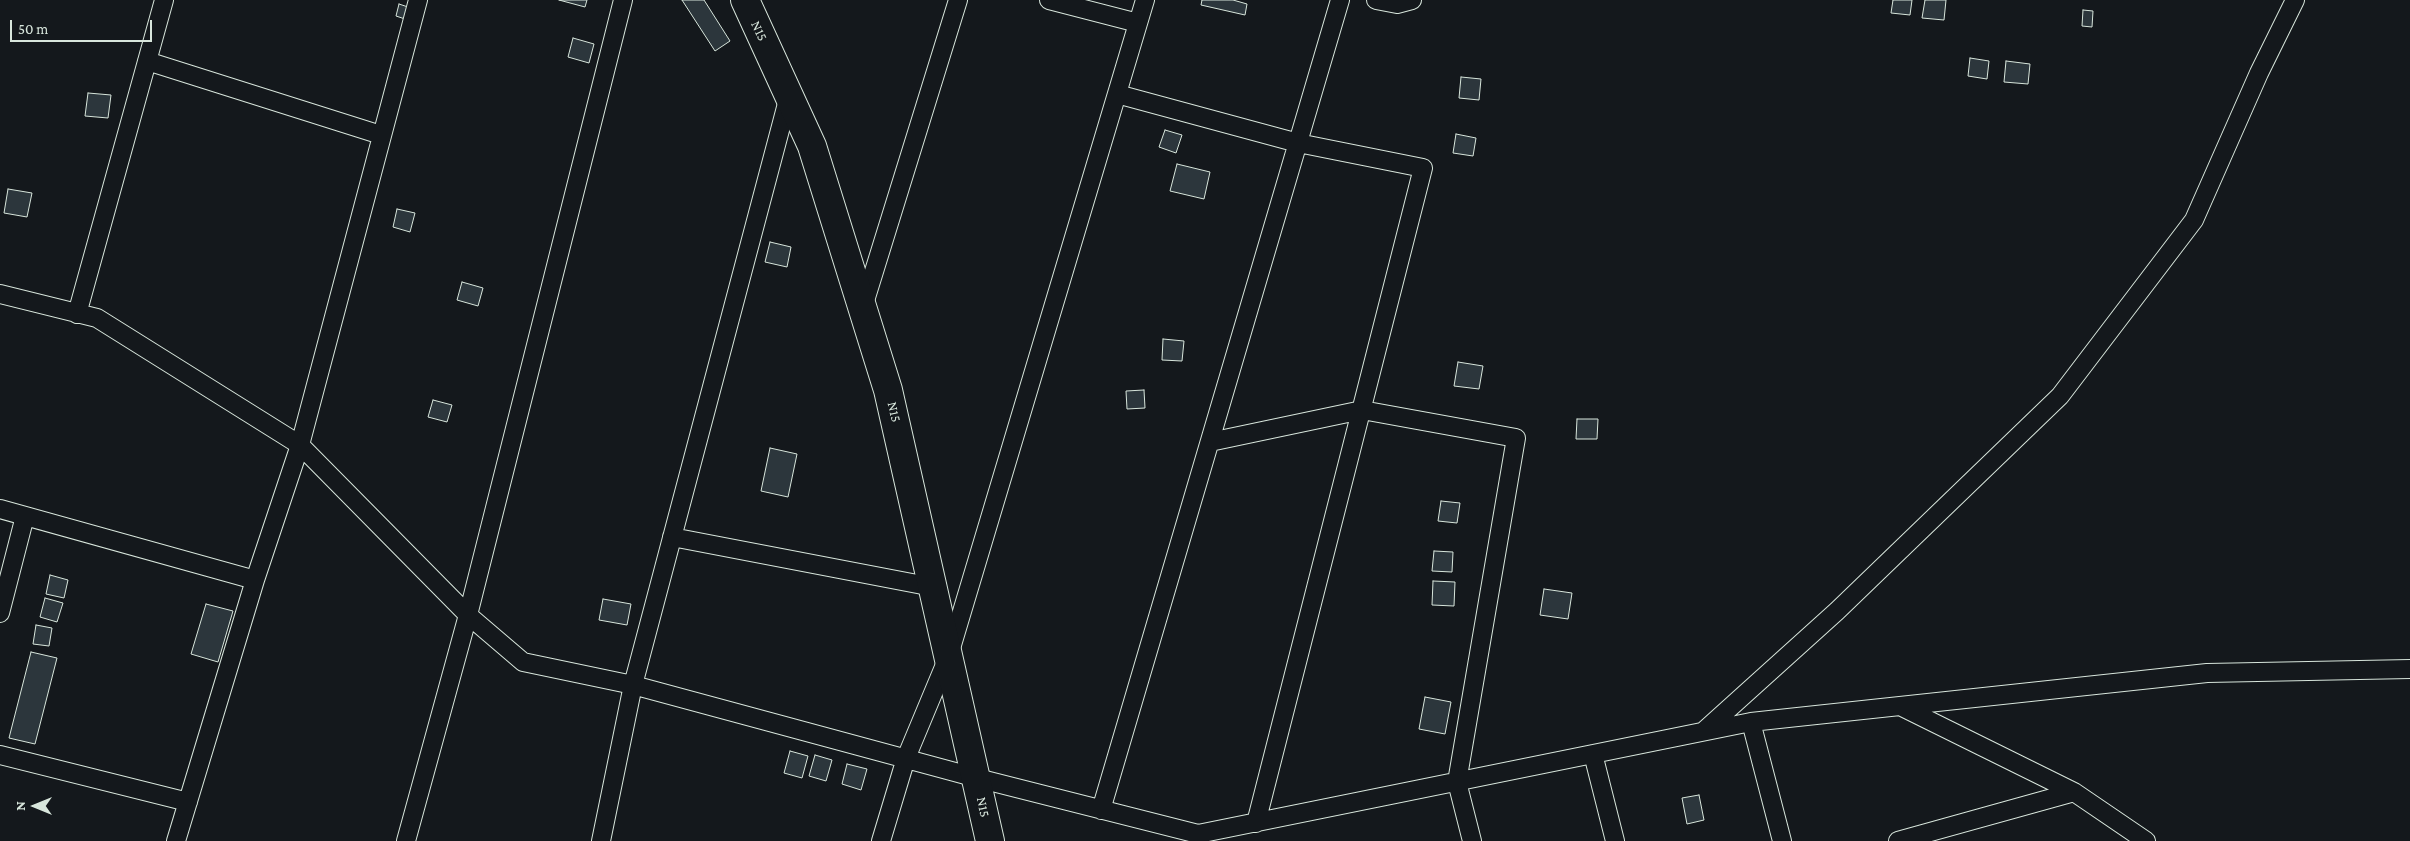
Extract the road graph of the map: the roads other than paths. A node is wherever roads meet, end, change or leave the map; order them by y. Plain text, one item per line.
1 (164, 0) edge
2 (418, 0) edge
3 (623, 0) edge
4 (745, 0) edge
5 (958, 0) edge
6 (1050, 0) edge
7 (1145, 0) edge
8 (1340, 0) edge
9 (1376, 0) edge
10 (1412, 0) edge
11 (2295, 0) edge
12 (1138, 23) junction
13 (147, 61) junction
14 (1117, 94) junction
15 (789, 96) junction
16 (381, 136) junction
17 (1298, 143) junction
18 (0, 294) edge
19 (863, 308) junction
20 (77, 314) junction
21 (1362, 410) junction
22 (1210, 442) junction
23 (300, 445) junction
24 (0, 509) edge
25 (25, 516) junction
26 (672, 536) junction
27 (255, 580) junction
28 (934, 587) junction
29 (0, 613) edge
30 (468, 616) junction
31 (949, 655) junction
32 (2410, 669) edge
33 (633, 685) junction
34 (1900, 706) junction
35 (1751, 722) junction
36 (1704, 731) junction
37 (1593, 754) junction
38 (0, 755) edge
39 (906, 758) junction
40 (977, 778) junction
41 (1457, 782) junction
42 (2074, 792) junction
43 (188, 802) junction
44 (1102, 810) junction
45 (1256, 823) junction
46 (1199, 838) edge
47 (176, 841) edge
48 (406, 841) edge
49 (602, 841) edge
50 (880, 841) edge
51 (990, 841) edge
52 (1472, 841) edge
53 (1614, 841) edge
54 (1782, 841) edge
55 (1898, 841) edge
56 (2146, 841) edge

1 - 13 street
2 - 16 street
3 - 30 street
4 - 15 main road, N15
5 - 19 street
6 - 12 street
7 - 12 street
8 - 17 street
9 - 10 street
11 - 36 street
12 - 14 street
13 - 16 street
13 - 20 street
14 - 17 street
14 - 31 street
15 - 19 main road, N15
15 - 26 street
16 - 23 street
17 - 21 street
17 - 22 street
18 - 20 street
19 - 28 main road, N15
20 - 23 street
21 - 22 street
21 - 41 street
21 - 45 street
22 - 44 street
23 - 27 street
23 - 30 street
24 - 25 street
25 - 27 street
25 - 29 street
26 - 28 street
26 - 33 street
27 - 43 street
28 - 31 main road, N15
30 - 33 street
30 - 48 street
31 - 39 street
31 - 40 main road, N15
32 - 34 street
33 - 39 street
33 - 49 street
34 - 35 street
34 - 42 street
35 - 36 street
35 - 54 street
36 - 37 street
37 - 41 street
37 - 53 street
38 - 43 street
39 - 40 street
39 - 50 street
40 - 44 street
40 - 51 main road, N15
41 - 45 street
41 - 52 street
42 - 55 street
42 - 56 street
43 - 47 street
44 - 46 street
45 - 46 street

